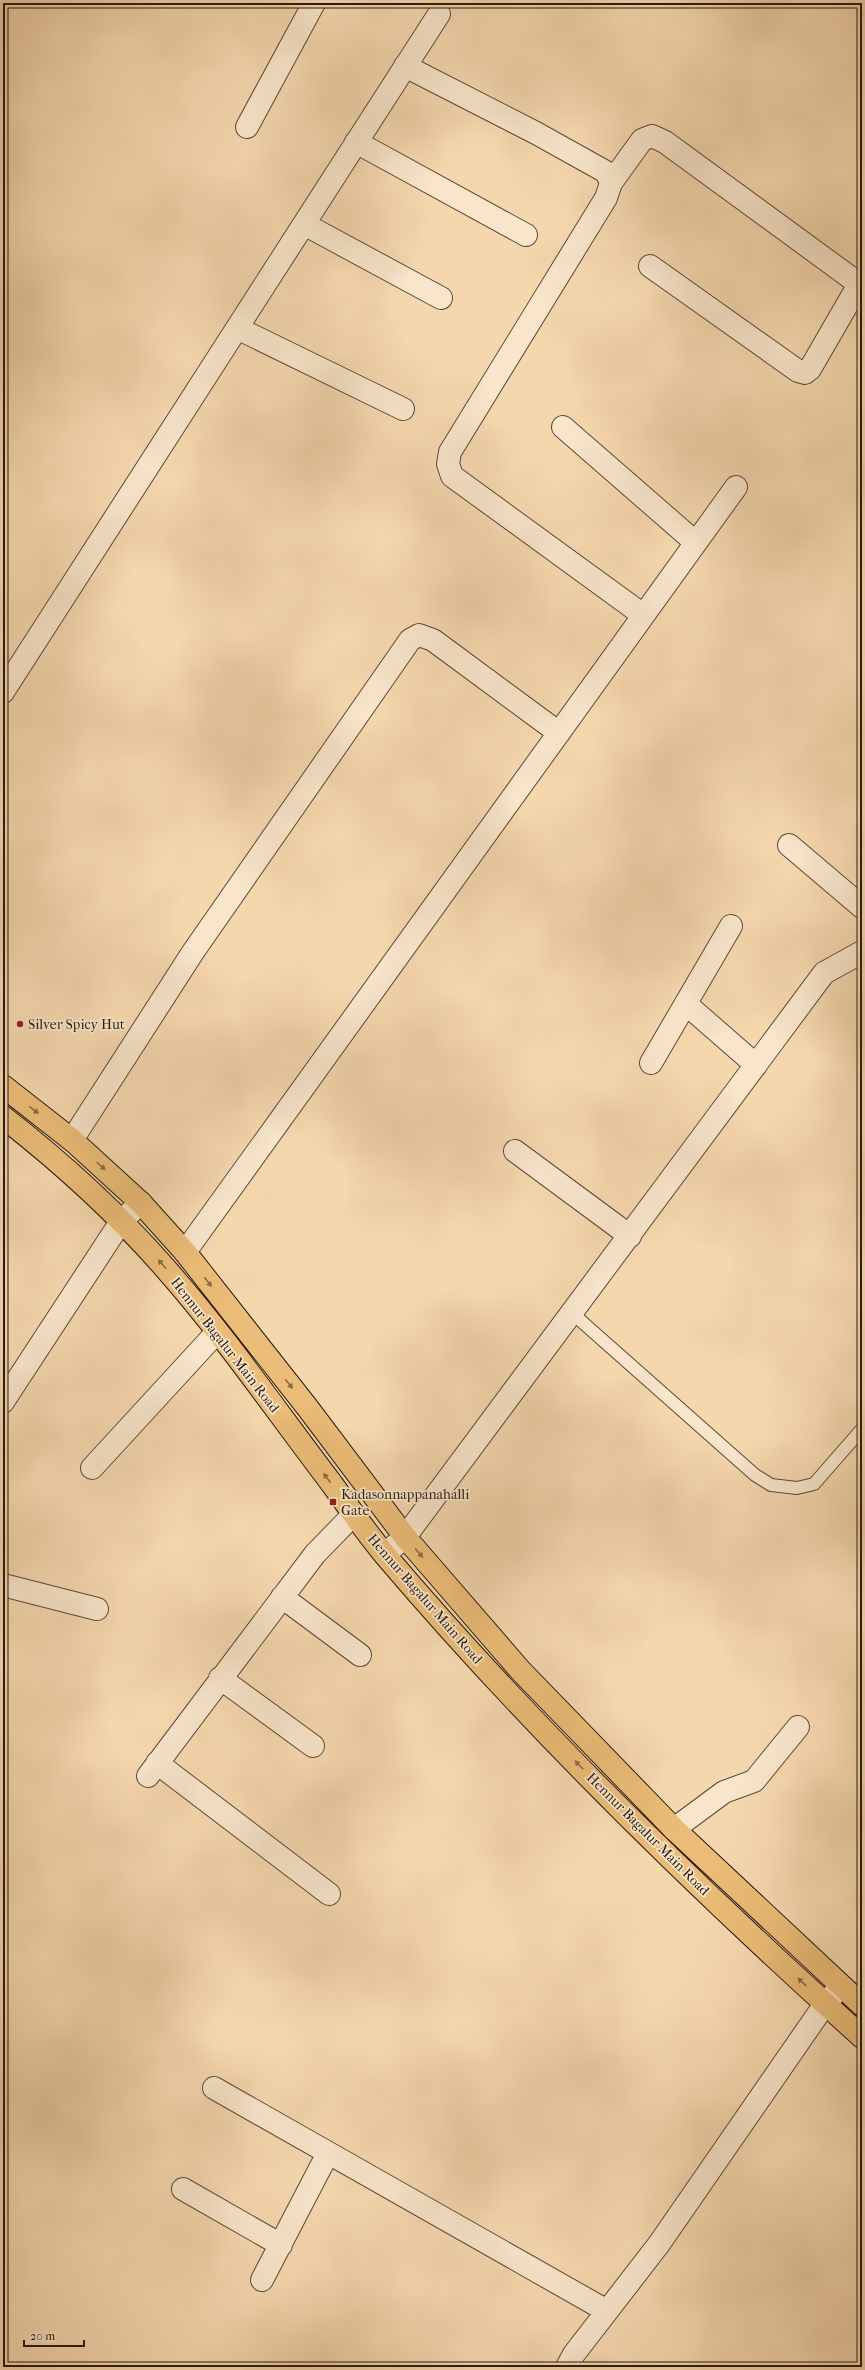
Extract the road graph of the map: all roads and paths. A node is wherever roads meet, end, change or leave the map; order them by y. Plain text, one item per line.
1 (314, 3) edge
2 (439, 14) dead end
3 (405, 66) junction
4 (247, 127) dead end
5 (356, 142) junction
6 (611, 183) junction
7 (304, 224) junction
8 (526, 235) dead end
9 (650, 266) dead end
10 (861, 283) edge
11 (441, 298) dead end
12 (237, 328) junction
13 (402, 409) dead end
14 (563, 427) dead end
15 (736, 488) dead end
16 (696, 542) junction
17 (643, 615) junction
18 (3, 692) edge
19 (559, 733) junction
20 (789, 845) dead end
21 (862, 907) edge
22 (731, 926) dead end
23 (862, 952) edge
24 (686, 1004) junction
25 (651, 1063) dead end
26 (756, 1065) junction
27 (3, 1086) edge
28 (3, 1117) edge
29 (72, 1140) junction
30 (515, 1151) dead end
31 (141, 1203) junction
32 (122, 1220) junction
33 (630, 1236) junction
34 (185, 1252) junction
35 (572, 1313) junction
36 (217, 1332) junction
37 (3, 1402) edge
38 (862, 1429) edge
39 (92, 1468) dead end
40 (353, 1515) junction
41 (405, 1537) junction
42 (385, 1554) junction
43 (3, 1585) edge
44 (282, 1597) junction
45 (97, 1609) dead end
46 (360, 1655) dead end
47 (220, 1678) junction
48 (798, 1727) dead end
49 (313, 1746) dead end
50 (674, 1829) junction
51 (329, 1894) dead end
52 (841, 1986) junction
53 (825, 2004) junction
54 (862, 2005) edge
55 (862, 2037) edge
56 (214, 2088) dead end
57 (328, 2153) junction
58 (183, 2189) dead end
59 (281, 2245) junction
60 (262, 2280) dead end
61 (607, 2311) junction
62 (567, 2367) edge

1 - 4 street
2 - 3 street
3 - 5 street
3 - 6 street
5 - 7 street
5 - 8 street
6 - 10 street
6 - 17 street
7 - 11 street
7 - 12 street
9 - 10 street
12 - 13 street
12 - 18 street
14 - 16 street
15 - 16 street
16 - 17 street
17 - 19 street
19 - 29 street
19 - 34 street
20 - 21 street
22 - 24 street
23 - 26 street
24 - 25 street
24 - 26 street
26 - 33 street
27 -> 29 main road, Hennur Bagalur Main Road
28 - 32 main road, Hennur Bagalur Main Road
29 -> 31 main road, Hennur Bagalur Main Road
30 - 33 street
31 - 32 street
31 - 34 main road, Hennur Bagalur Main Road
36 -> 32 main road, Hennur Bagalur Main Road
32 - 37 street
33 - 35 street
34 -> 41 main road, Hennur Bagalur Main Road
35 - 38 lane
35 - 41 street
36 - 39 street
40 -> 36 main road, Hennur Bagalur Main Road
40 - 42 main road, Hennur Bagalur Main Road
40 - 44 street
41 - 42 street
41 -> 50 main road, Hennur Bagalur Main Road
53 -> 42 main road, Hennur Bagalur Main Road
43 - 45 street
44 - 46 street
44 - 47 street
47 - 49 street
47 - 51 street
48 - 50 street
50 - 52 main road, Hennur Bagalur Main Road
52 - 53 street
52 - 54 main road, Hennur Bagalur Main Road
53 - 55 main road, Hennur Bagalur Main Road
53 - 61 street
56 - 57 street
57 - 59 street
57 - 61 street
58 - 59 street
59 - 60 street
61 - 62 street

